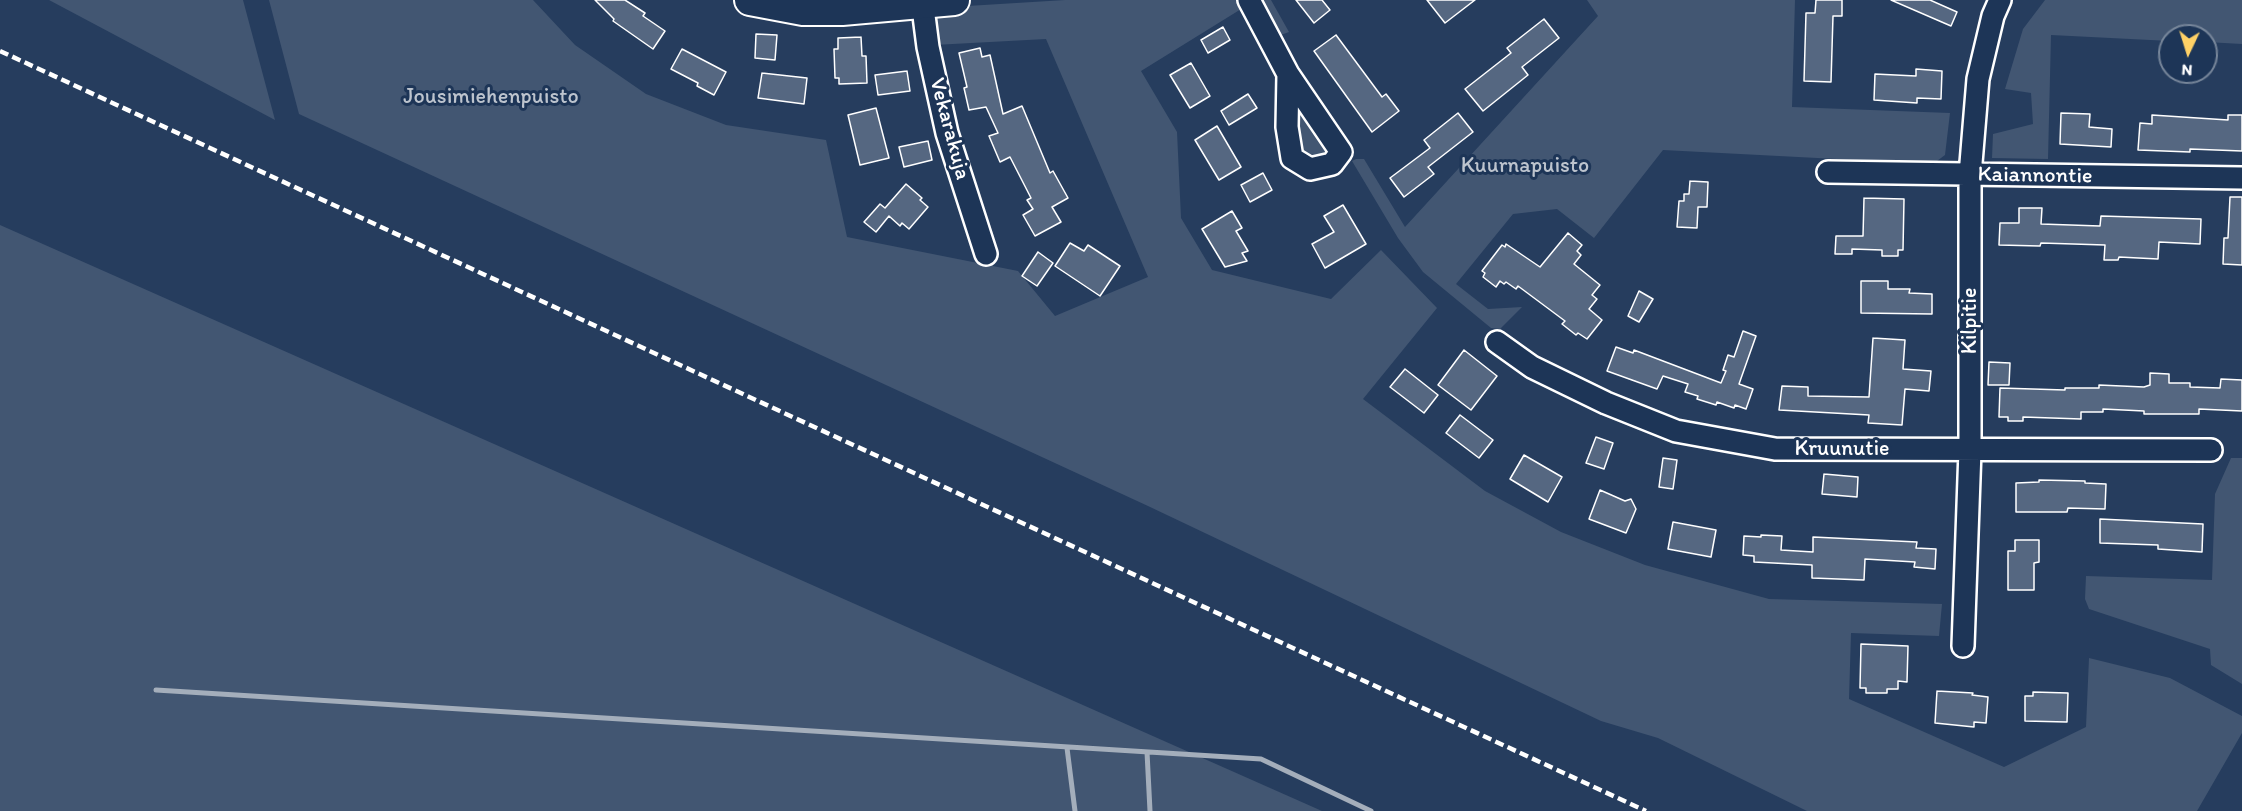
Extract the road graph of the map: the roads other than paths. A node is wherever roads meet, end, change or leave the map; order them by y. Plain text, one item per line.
1 (750, 0) edge
2 (954, 0) edge
3 (1249, 0) edge
4 (2000, 0) edge
5 (922, 1) edge
6 (1288, 74) dead end
7 (1828, 172) dead end
8 (1970, 175) junction
9 (2242, 178) edge
10 (986, 254) dead end
11 (1497, 342) dead end
12 (1970, 450) junction
13 (2211, 450) dead end
14 (1963, 646) dead end

1 - 5 street
2 - 5 street
3 - 6 street
4 - 8 street, Kilpitie
5 - 10 street, Vekarakuja
7 - 8 street, Kaiannontie
8 - 9 street, Kaiannontie
8 - 12 street, Kilpitie
11 - 12 street, Kruunutie
12 - 13 street, Kruunutie
12 - 14 street, Kilpitie

